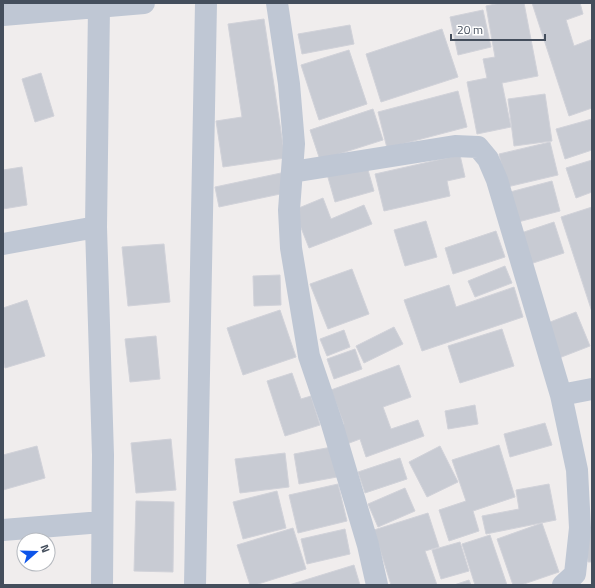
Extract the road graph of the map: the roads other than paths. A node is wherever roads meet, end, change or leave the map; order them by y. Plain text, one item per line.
1 (144, 3) edge
2 (206, 3) edge
3 (277, 3) edge
4 (99, 7) junction
5 (3, 15) edge
6 (292, 172) junction
7 (96, 227) junction
8 (3, 244) edge
9 (592, 389) edge
10 (561, 395) junction
11 (102, 522) junction
12 (3, 530) edge
13 (102, 585) edge
14 (195, 585) edge
15 (377, 585) edge
16 (563, 585) edge

1 - 4 street
2 - 14 street
3 - 6 street
4 - 5 street
4 - 7 street
6 - 10 street
6 - 15 street
7 - 8 street
7 - 11 street
9 - 10 street
10 - 16 street
11 - 12 street
11 - 13 street

